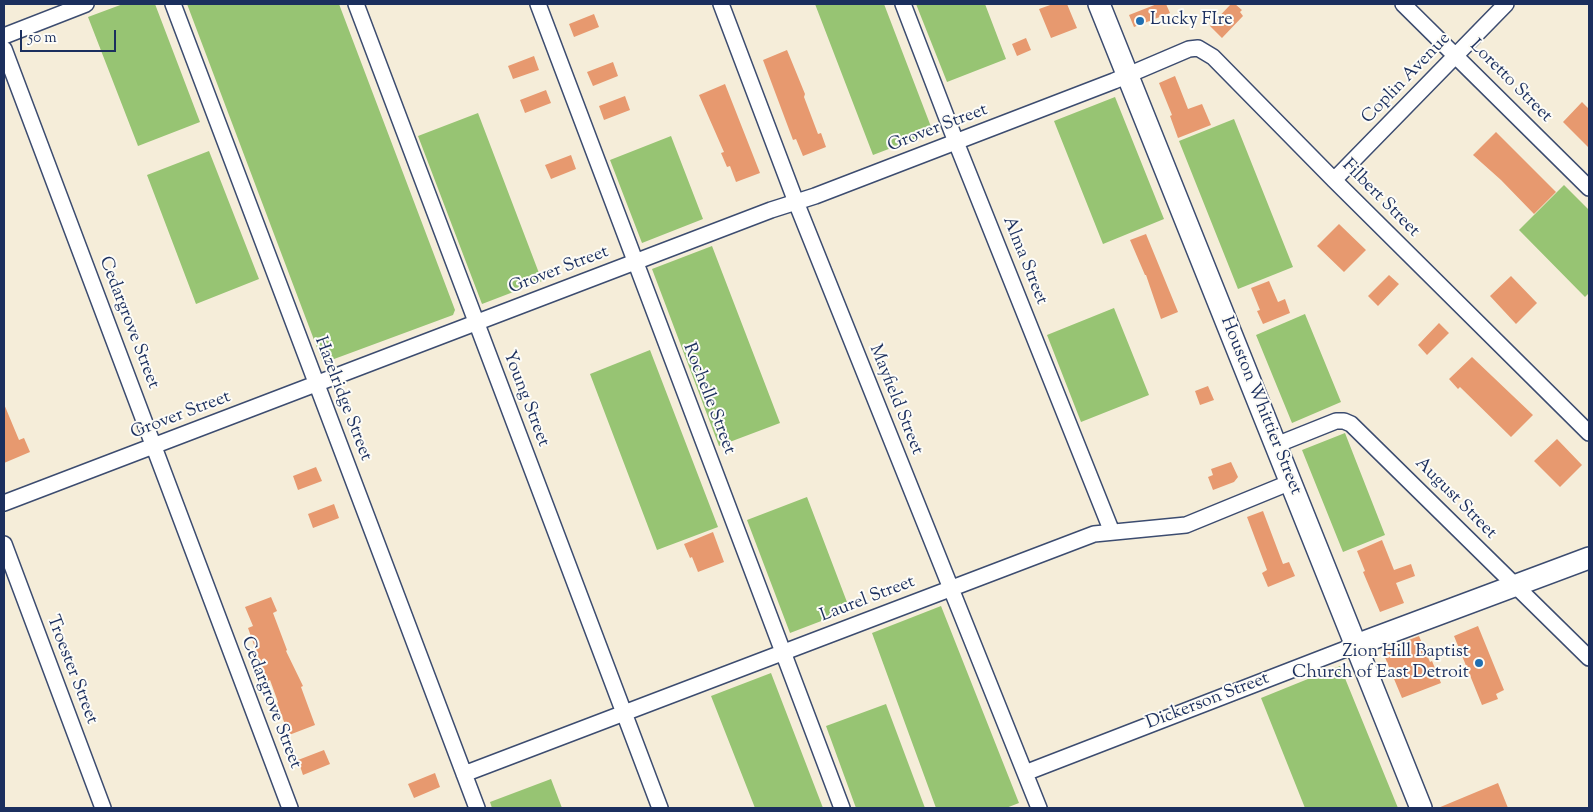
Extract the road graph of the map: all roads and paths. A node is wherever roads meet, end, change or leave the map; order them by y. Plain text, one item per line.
1 (86, 4) edge
2 (173, 4) edge
3 (356, 4) edge
4 (538, 4) edge
5 (721, 4) edge
6 (903, 4) edge
7 (1099, 4) edge
8 (1404, 4) edge
9 (1506, 4) edge
10 (4, 36) edge
11 (4, 49) edge
12 (1456, 56) junction
13 (1128, 75) junction
14 (956, 142) junction
15 (1334, 180) junction
16 (1589, 188) edge
17 (796, 202) junction
18 (636, 262) junction
19 (476, 323) junction
20 (316, 384) junction
21 (1589, 433) edge
22 (1276, 444) junction
23 (154, 446) junction
24 (1291, 482) junction
25 (4, 503) edge
26 (1112, 532) junction
27 (4, 544) edge
28 (1589, 558) edge
29 (1516, 586) junction
30 (951, 588) junction
31 (1356, 645) junction
32 (783, 653) junction
33 (1589, 658) edge
34 (624, 714) junction
35 (1024, 773) junction
36 (464, 774) junction
37 (103, 808) edge
38 (290, 808) edge
39 (477, 808) edge
40 (660, 808) edge
41 (842, 808) edge
42 (1039, 808) edge
43 (1421, 808) edge

1 - 10 street
2 - 20 street, Hazelridge Street
3 - 19 street, Young Street
4 - 18 street, Rochelle Street
5 - 17 street, Mayfield Street
6 - 14 street, Alma Street
7 - 13 street, Houston Whittier Street
8 - 12 street, Loretto Street
9 - 12 street, Coplin Avenue
11 - 23 street, Cedargrove Street
12 - 15 street, Coplin Avenue
12 - 16 street, Loretto Street
13 - 14 street, Grover Street
13 - 15 street, Filbert Street
13 - 22 street, Houston Whittier Street
14 - 17 street, Grover Street
14 - 26 street, Alma Street
15 - 21 street, Filbert Street
17 - 18 street, Grover Street
17 - 30 street, Mayfield Street
18 - 19 street, Grover Street
18 - 32 street, Rochelle Street
19 - 20 street, Grover Street
19 - 34 street, Young Street
20 - 23 street, Grover Street
20 - 36 street, Hazelridge Street
22 - 24 street, Houston Whittier Street
22 - 29 street, August Street
23 - 25 street, Grover Street
23 - 38 street, Cedargrove Street
24 - 26 street, Laurel Street
24 - 31 street, Houston Whittier Street
26 - 30 street, Laurel Street
27 - 37 street, Troester Street
28 - 29 street, Dickerson Street
29 - 31 street, Dickerson Street
29 - 33 street, August Street
30 - 32 street, Laurel Street
30 - 35 street, Mayfield Street
31 - 35 street, Dickerson Street
31 - 43 street, Houston Whittier Street
32 - 34 street, Laurel Street
32 - 41 street, Rochelle Street
34 - 36 street, Laurel Street
34 - 40 street, Young Street
35 - 42 street, Mayfield Street
36 - 39 street, Hazelridge Street

